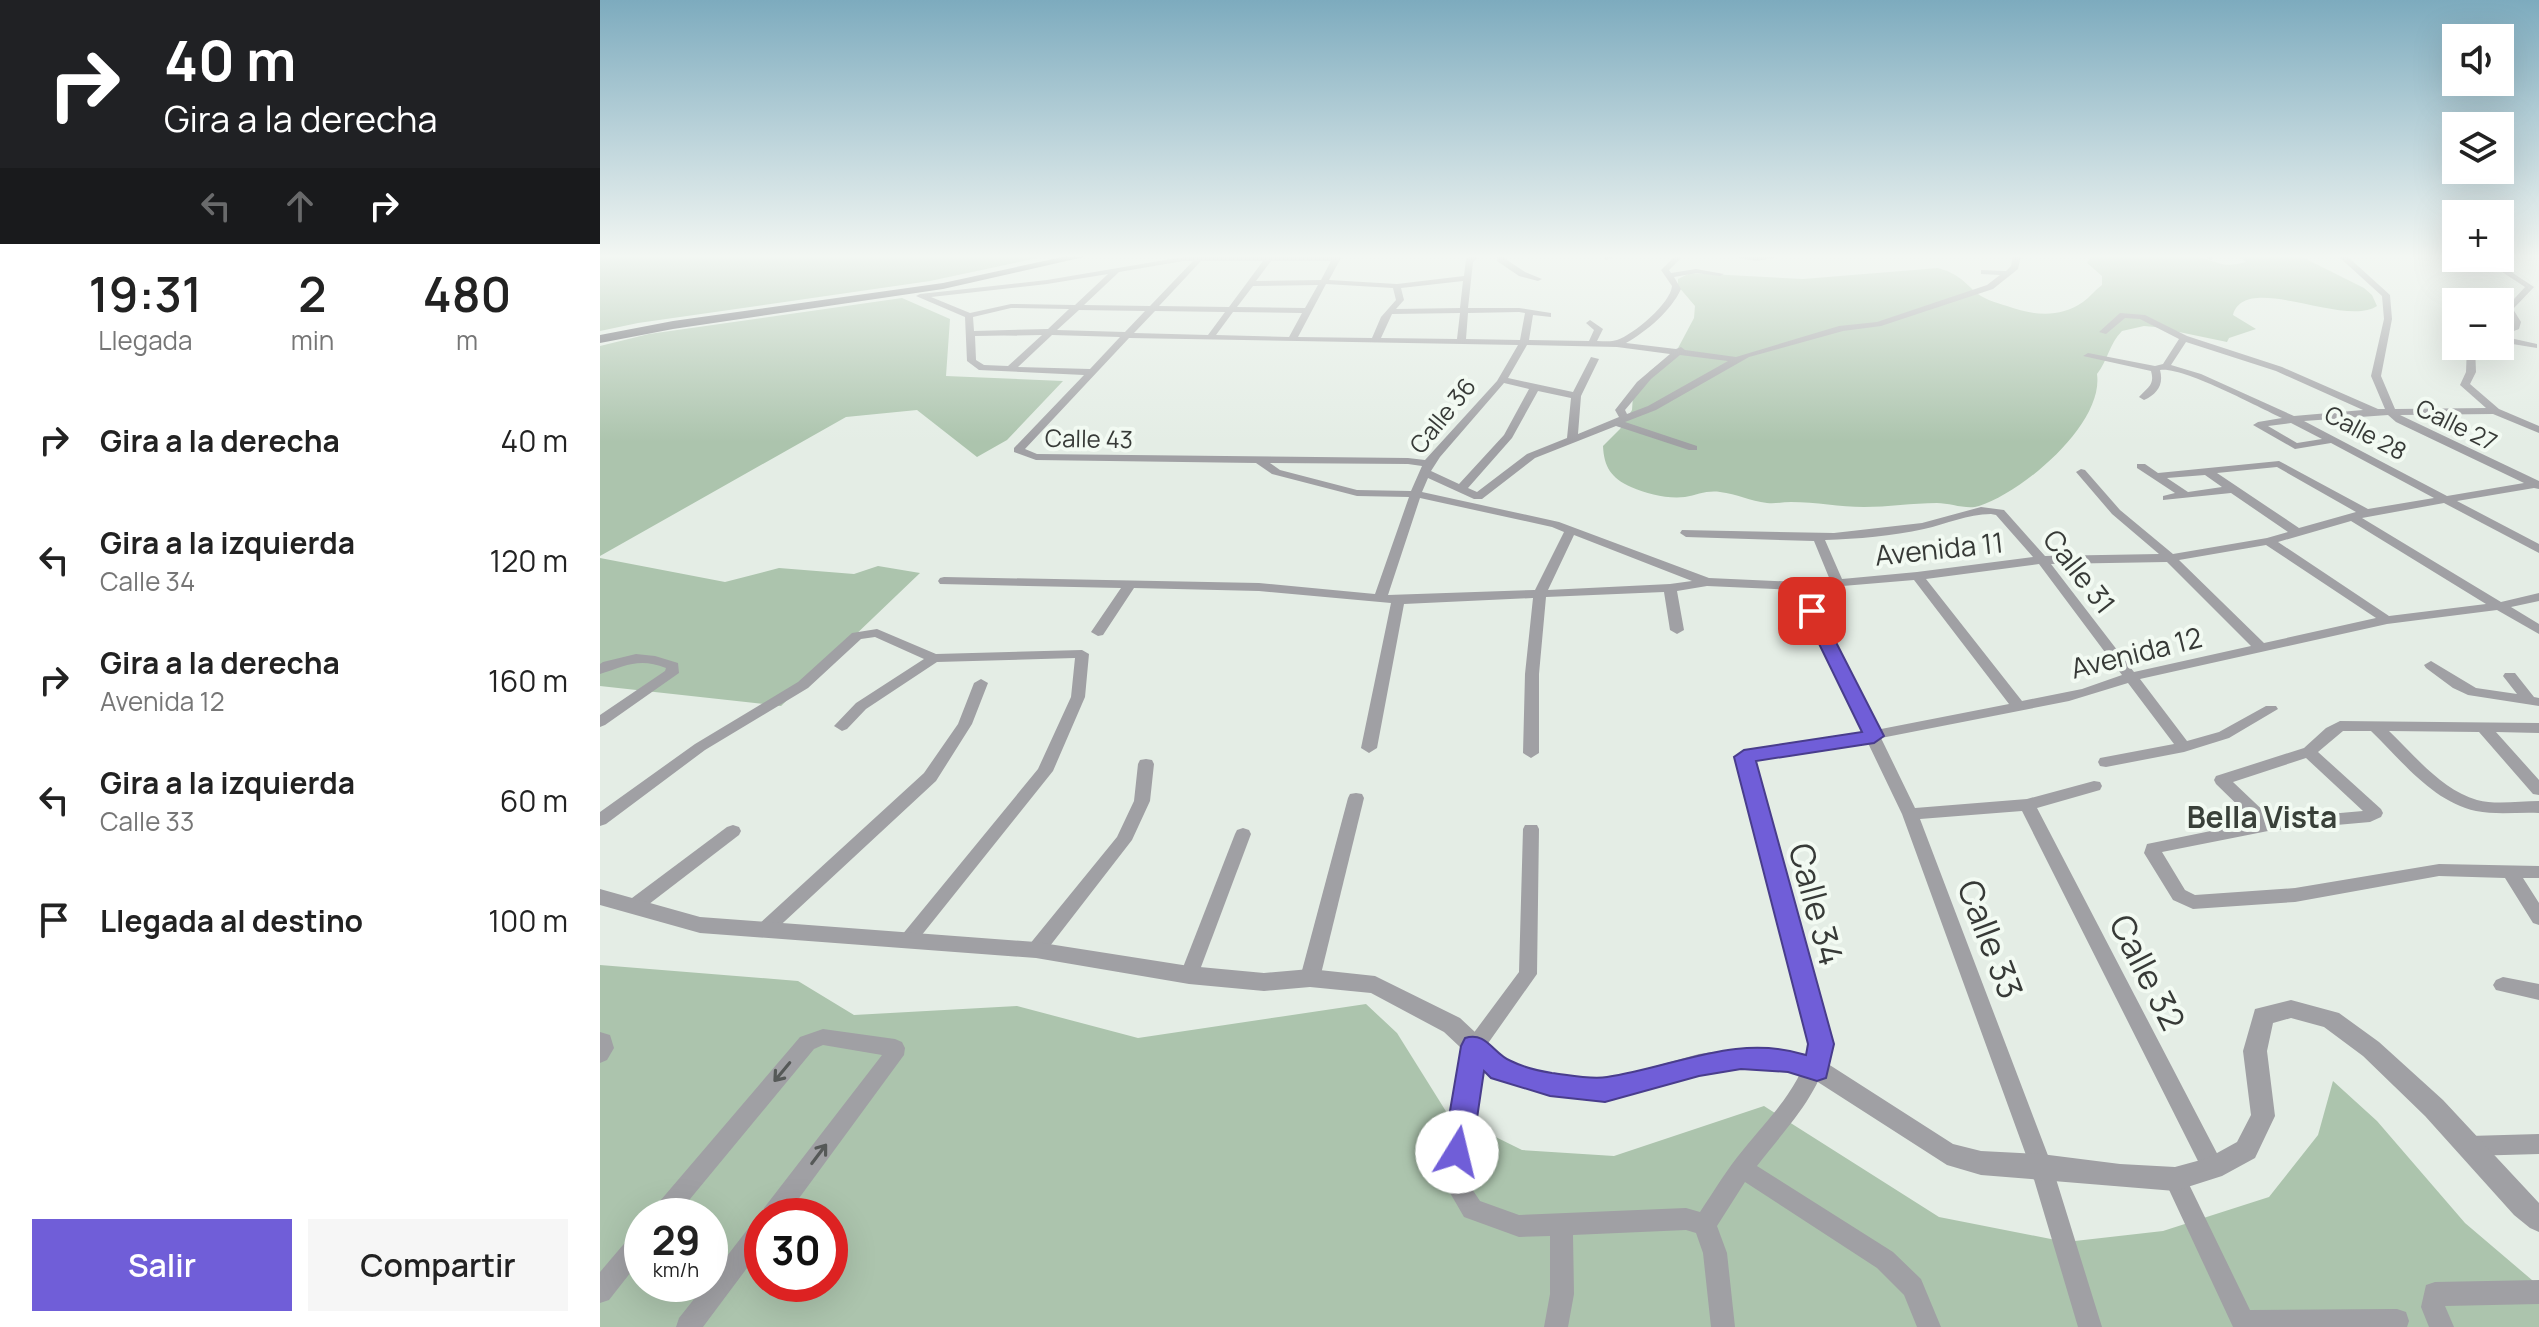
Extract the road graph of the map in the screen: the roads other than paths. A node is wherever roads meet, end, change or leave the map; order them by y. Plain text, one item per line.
1 (691, 318) edge
2 (733, 318) edge
3 (969, 318) edge
4 (1066, 318) edge
5 (1144, 318) edge
6 (1225, 318) edge
7 (1303, 318) edge
8 (1385, 318) edge
9 (1462, 318) edge
10 (1528, 318) edge
11 (1651, 318) edge
12 (1898, 318) edge
13 (2118, 318) edge
14 (2139, 318) edge
15 (2388, 318) edge
16 (1590, 323) dead end
17 (1050, 332) junction
18 (2103, 332) dead end
19 (970, 334) junction
20 (1127, 336) junction
21 (600, 337) edge
22 (1210, 338) junction
23 (1293, 338) junction
24 (2184, 338) junction
25 (1376, 340) junction
26 (2514, 340) edge
27 (1461, 341) junction
28 (1523, 341) junction
29 (1592, 343) junction
30 (1617, 344) junction
31 (2534, 346) dead end
32 (1681, 350) junction
33 (2088, 356) dead end
34 (1594, 359) dead end
35 (1738, 360) junction
36 (2471, 360) edge
37 (1011, 368) junction
38 (2161, 368) junction
39 (1092, 372) junction
40 (1502, 380) junction
41 (1535, 387) junction
42 (1576, 396) junction
43 (2144, 397) dead end
44 (2495, 411) junction
45 (2391, 412) junction
46 (2378, 413) junction
47 (2292, 419) junction
48 (1620, 420) junction
49 (2539, 430) edge
50 (1572, 438) junction
51 (2333, 440) junction
52 (1693, 448) dead end
53 (1260, 461) junction
54 (2141, 466) dead end
55 (1426, 469) junction
56 (2081, 472) dead end
57 (2209, 473) junction
58 (2157, 476) junction
59 (2538, 485) edge
60 (2233, 489) junction
61 (1460, 490) junction
62 (1417, 494) junction
63 (2185, 495) junction
64 (2167, 498) dead end
65 (2447, 501) junction
66 (1474, 502) junction
67 (2366, 513) junction
68 (2352, 517) junction
69 (1571, 530) junction
70 (1686, 533) dead end
71 (2298, 533) junction
72 (1818, 537) junction
73 (2268, 541) junction
74 (2539, 549) edge
75 (2170, 558) junction
76 (2042, 560) junction
77 (1917, 576) junction
78 (944, 581) dead end
79 (1707, 582) junction
80 (1837, 582) junction
81 (1130, 585) junction
82 (1799, 586) junction
83 (1670, 588) junction
84 (1540, 592) junction
85 (2539, 597) edge
86 (1380, 600) junction
87 (1398, 600) junction
88 (2500, 606) junction
89 (2387, 620) junction
90 (1677, 630) dead end
91 (2539, 630) edge
92 (1098, 632) dead end
93 (2262, 649) junction
94 (934, 658) junction
95 (2431, 665) dead end
96 (600, 670) edge
97 (2510, 676) dead end
98 (2131, 677) junction
99 (981, 683) dead end
100 (2534, 700) edge
101 (2018, 706) junction
102 (2271, 709) dead end
103 (600, 722) edge
104 (842, 726) dead end
105 (2376, 727) junction
106 (2484, 728) junction
107 (2539, 728) edge
108 (1874, 736) junction
109 (2184, 747) junction
110 (1369, 748) dead end
111 (2309, 752) junction
112 (1531, 753) dead end
113 (1744, 757) joint
114 (2106, 762) dead end
115 (1146, 764) dead end
116 (2094, 786) dead end
117 (2539, 790) edge
118 (1356, 798) dead end
119 (2027, 805) junction
120 (2539, 807) edge
121 (1910, 814) junction
122 (600, 820) edge
123 (2268, 825) junction
124 (1531, 829) dead end
125 (733, 831) dead end
126 (1243, 834) dead end
127 (2509, 870) junction
128 (2539, 872) edge
129 (600, 897) edge
130 (634, 906) junction
131 (2539, 918) edge
132 (765, 929) junction
133 (906, 941) junction
134 (1036, 950) junction
135 (1189, 975) junction
136 (1310, 978) junction
137 (2503, 985) dead end
138 (2539, 992) edge
139 (600, 1040) edge
140 (1474, 1046) junction
141 (600, 1054) edge
142 (1817, 1069) junction
143 (2539, 1144) edge
144 (2469, 1146) junction
145 (2041, 1166) junction
146 (1742, 1168) junction
147 (2213, 1168) junction
148 (2175, 1179) junction
149 (677, 1198) edge
150 (786, 1198) edge
151 (2539, 1219) edge
152 (1561, 1225) junction
153 (1705, 1225) junction
154 (744, 1253) edge
155 (624, 1262) edge
156 (600, 1291) edge
157 (2539, 1292) edge
158 (2397, 1321) dead end
159 (2244, 1324) edge
160 (688, 1327) edge
161 (1556, 1327) edge
162 (1723, 1327) edge
163 (1929, 1327) edge
164 (2090, 1327) edge
165 (2442, 1327) edge

1 - 21 main road
2 - 21 main road
3 - 19 street
4 - 17 street
5 - 20 street, Calle 43
6 - 22 street
7 - 23 street
8 - 25 street
9 - 27 street
10 - 28 street, Calle 36
11 - 30 street
12 - 35 street
13 - 18 street
14 - 24 street
15 - 45 street, Calle 27
16 - 29 street
17 - 19 street
17 - 20 street
17 - 37 street
19 - 37 street
20 - 22 street
20 - 39 street, Calle 43
22 - 23 street
23 - 25 street
24 - 38 street
24 - 46 street
25 - 27 street
26 - 31 street
27 - 28 street
28 - 29 street
28 - 40 street, Calle 36
29 - 30 street
30 - 32 street
32 - 35 street
32 - 48 street
33 - 38 street, Calle 28
34 - 42 street
35 - 48 street
36 - 44 street
37 - 39 street
38 - 43 street
38 - 47 street, Calle 28
39 - 53 street, Calle 43
40 - 41 street
40 - 55 street, Calle 36
41 - 42 street
41 - 61 street
42 - 50 street
44 - 45 street
44 - 49 street
45 - 46 street
45 - 59 street, Calle 27
46 - 47 street
47 - 51 street, Calle 28
47 - 51 street
48 - 50 street
48 - 52 street
50 - 66 street
51 - 65 street, Calle 28
53 - 55 street, Calle 43
53 - 62 street, Avenida 11
54 - 58 street
55 - 61 street
55 - 62 street, Calle 36
56 - 75 street
57 - 58 street
57 - 60 street
57 - 67 street
58 - 63 street
59 - 65 street, Avenida 11
60 - 63 street
60 - 71 street
61 - 66 street
62 - 66 street, Avenida 11
62 - 86 street, Calle 36
63 - 64 street
65 - 67 street, Avenida 11
65 - 74 street, Calle 28
66 - 69 street, Avenida 11
67 - 68 street, Avenida 11
68 - 71 street, Avenida 11
68 - 88 street
69 - 79 street, Avenida 11
69 - 84 street
70 - 72 street
71 - 73 street, Avenida 11
72 - 76 street, Calle 31
72 - 80 street
73 - 75 street, Avenida 11
73 - 89 street
75 - 76 street, Avenida 11
75 - 93 street
76 - 77 street, Avenida 11
76 - 98 street, Calle 31
77 - 80 street, Avenida 11
77 - 101 street
78 - 81 street
79 - 82 street, Avenida 11
79 - 83 street
80 - 82 street, Avenida 11
81 - 86 street
81 - 92 street
82 - 108 street, Calle 33
83 - 84 street
83 - 90 street
84 - 87 street
84 - 112 street
85 - 88 street, Avenida 12
86 - 87 street
87 - 110 street
88 - 89 street, Avenida 12
88 - 91 street
89 - 93 street, Avenida 12
93 - 98 street, Avenida 12
94 - 104 street
94 - 122 street
94 - 133 street
95 - 100 street
96 - 103 street
97 - 100 street
98 - 101 street, Avenida 12
98 - 109 street, Calle 31
99 - 132 street
101 - 108 street, Avenida 12
102 - 109 street
105 - 106 street
105 - 111 street
105 - 120 street
106 - 107 street
106 - 117 street
108 - 113 street, Avenida 12
108 - 121 street, Calle 33
109 - 114 street
111 - 123 street
111 - 123 street
113 - 142 street, Calle 34
115 - 134 street
116 - 119 street
118 - 136 street
119 - 121 street
119 - 147 street, Calle 32
121 - 145 street, Calle 33
123 - 127 street
124 - 140 street
125 - 130 street
126 - 135 street
127 - 128 street
127 - 131 street
129 - 130 street
130 - 132 street
132 - 133 street
133 - 134 street
134 - 135 street
135 - 136 street
136 - 140 street
137 - 138 street
139 - 141 street
140 - 142 street
140 - 152 street
142 - 145 street
142 - 146 street
143 - 144 street
144 - 147 street
144 - 151 street
145 - 148 street
145 - 164 street, Calle 33
146 - 153 street
146 - 163 street
147 - 148 street
148 - 159 street
150 -> 149 street
152 - 153 street
152 - 161 street
153 - 162 street
154 - 160 street
155 - 156 street
157 - 165 street
158 - 159 street

